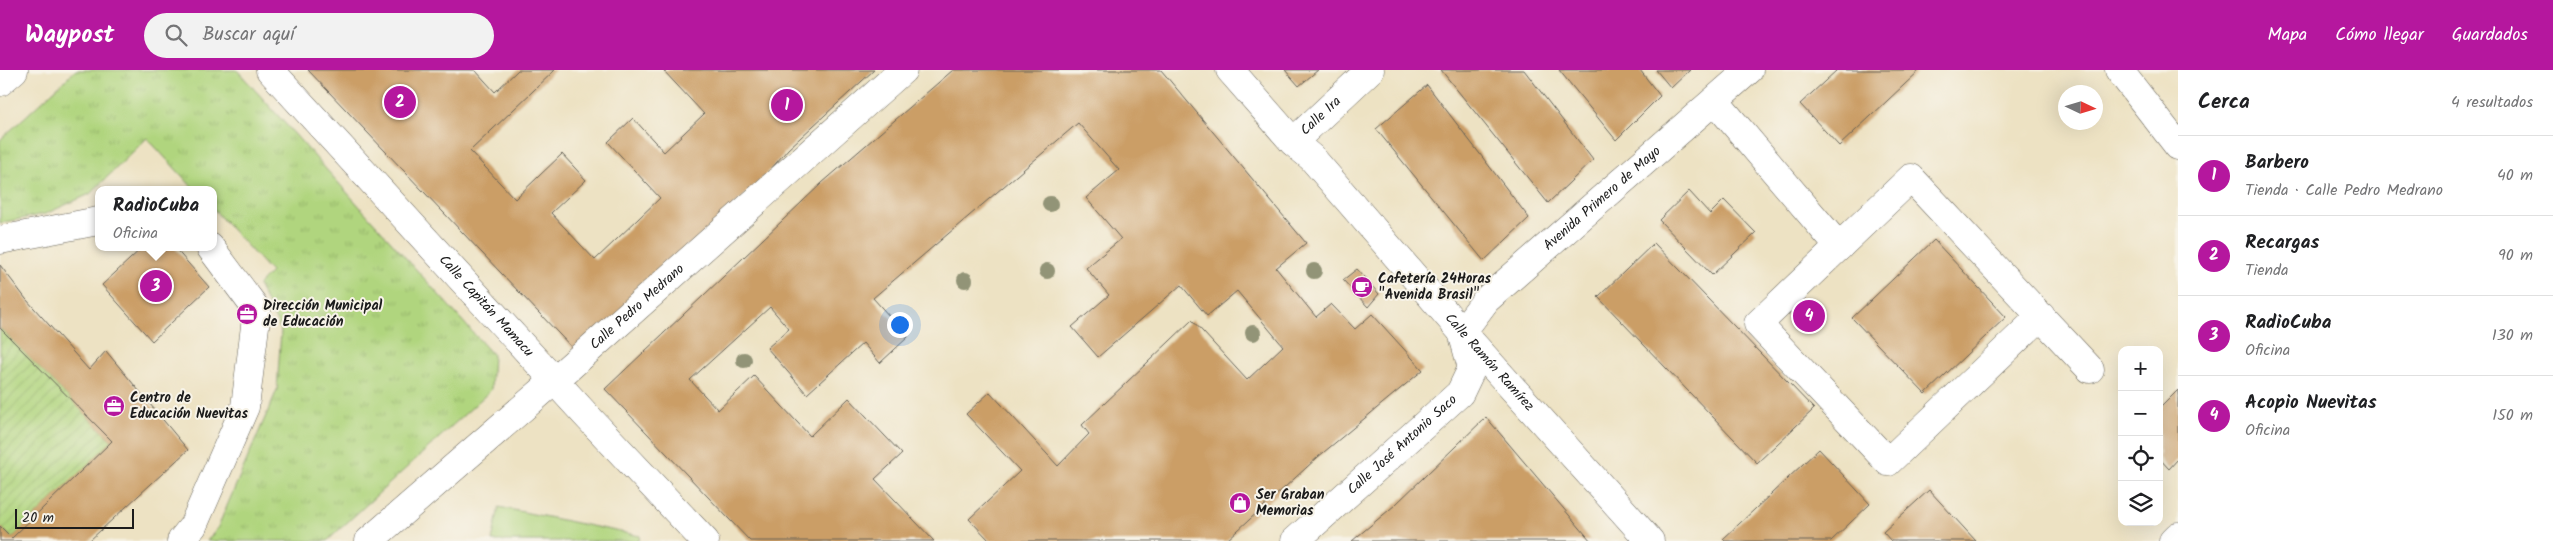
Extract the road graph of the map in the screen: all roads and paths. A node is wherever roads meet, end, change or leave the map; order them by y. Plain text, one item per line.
1 (14, 70) edge
2 (270, 70) edge
3 (903, 70) edge
4 (1230, 70) edge
5 (1370, 70) edge
6 (1749, 70) edge
7 (2119, 70) edge
8 (0, 82) edge
9 (1715, 100) junction
10 (1293, 142) junction
11 (2178, 146) edge
12 (95, 222) edge
13 (0, 240) edge
14 (1839, 247) junction
15 (213, 251) edge
16 (2041, 316) junction
17 (1462, 332) junction
18 (2090, 369) dead end
19 (555, 380) junction
20 (2178, 536) edge
21 (181, 541) edge
22 (369, 541) edge
23 (705, 541) edge
24 (1295, 541) edge
25 (1650, 541) edge
26 (2173, 541) edge

1 - 8 street
2 - 19 street, Calle Capitán Mamacu
3 - 19 street, Calle Pedro Medrano
4 - 10 street, Calle Ramón Ramírez
5 - 10 street, Calle 1ra
6 - 9 street, Avenida Primero de Mayo
7 - 11 street
9 - 14 street
9 - 17 street, Avenida Primero de Mayo
10 - 17 street, Calle Ramón Ramírez
12 - 13 street
14 - 16 street
14 - 16 street
15 - 21 street
16 - 18 street
17 - 24 street, Calle José Antonio Saco
17 - 25 street, Calle Ramón Ramírez
19 - 22 street, Calle Pedro Medrano
19 - 23 street, Calle Capitán Mamacu
20 - 26 street

